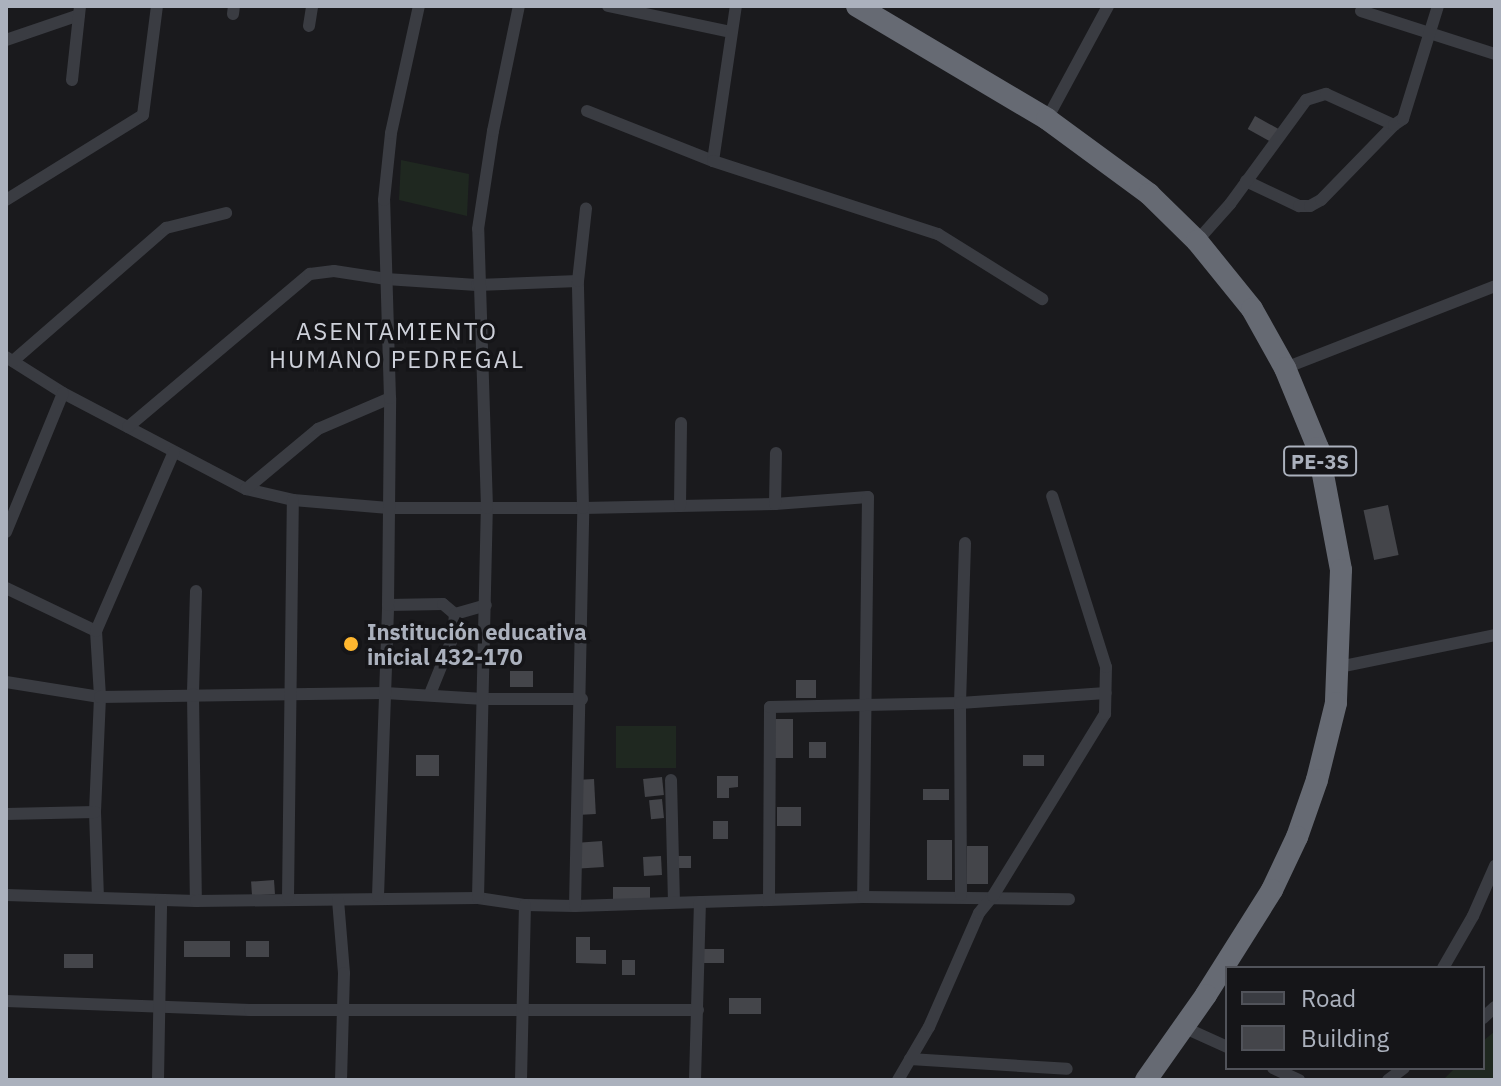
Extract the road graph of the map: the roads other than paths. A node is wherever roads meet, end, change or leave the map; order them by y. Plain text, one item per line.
1 (157, 6) edge
2 (312, 6) edge
3 (419, 6) edge
4 (519, 6) edge
5 (608, 6) edge
6 (736, 6) edge
7 (857, 6) edge
8 (1108, 6) edge
9 (1438, 6) edge
10 (79, 10) edge
11 (1361, 11) dead end
12 (309, 26) dead end
13 (730, 32) junction
14 (1428, 34) junction
15 (6, 40) edge
16 (1495, 54) edge
17 (72, 80) dead end
18 (587, 111) dead end
19 (1047, 119) junction
20 (1394, 125) junction
21 (713, 161) junction
22 (1246, 181) junction
23 (6, 200) edge
24 (586, 208) dead end
25 (226, 213) dead end
26 (1197, 241) junction
27 (386, 279) junction
28 (578, 281) junction
29 (477, 285) junction
30 (1495, 286) edge
31 (1042, 299) dead end
32 (10, 359) edge
33 (1285, 368) junction
34 (63, 393) junction
35 (390, 398) junction
36 (681, 423) dead end
37 (128, 427) junction
38 (174, 452) junction
39 (776, 453) dead end
40 (246, 489) junction
41 (1052, 496) dead end
42 (293, 500) junction
43 (775, 504) junction
44 (680, 506) junction
45 (389, 508) junction
46 (487, 508) junction
47 (583, 508) junction
48 (6, 532) edge
49 (965, 543) dead end
50 (6, 588) edge
51 (196, 591) dead end
52 (388, 605) junction
53 (486, 605) junction
54 (455, 614) junction
55 (96, 631) junction
56 (1495, 635) edge
57 (1339, 667) junction
58 (6, 682) edge
59 (385, 693) junction
60 (1106, 693) junction
61 (193, 694) junction
62 (430, 694) junction
63 (291, 695) junction
64 (100, 697) junction
65 (484, 699) junction
66 (582, 699) junction
67 (960, 703) junction
68 (865, 705) junction
69 (671, 780) dead end
70 (95, 812) junction
71 (6, 814) edge
72 (1495, 866) edge
73 (6, 895) edge
74 (961, 895) junction
75 (98, 896) junction
76 (378, 896) junction
77 (993, 896) junction
78 (863, 897) junction
79 (288, 898) junction
80 (478, 898) junction
81 (1069, 899) dead end
82 (161, 900) junction
83 (338, 900) junction
84 (769, 900) junction
85 (196, 901) junction
86 (674, 902) junction
87 (700, 902) junction
88 (525, 905) junction
89 (575, 906) junction
90 (1444, 966) edge
91 (6, 1001) edge
92 (161, 1005) junction
93 (698, 1010) junction
94 (343, 1011) junction
95 (520, 1013) junction
96 (1183, 1027) junction
97 (1225, 1046) edge
98 (910, 1059) junction
99 (1067, 1069) dead end
100 (1277, 1070) edge
101 (158, 1080) edge
102 (341, 1080) edge
103 (521, 1080) edge
104 (695, 1080) edge
105 (898, 1080) edge
106 (1146, 1080) edge
107 (1299, 1080) edge

1 - 23 street
2 - 12 street
3 - 27 street
4 - 29 street
5 - 13 street
6 - 13 street
7 - 19 highway, PE-3S
8 - 19 street
9 - 14 street
10 - 15 street
10 - 17 street
11 - 14 street
13 - 21 street
14 - 16 street
14 - 20 street
18 - 21 street
19 - 26 highway, PE-3S
20 - 22 street
20 - 22 street
21 - 31 street
22 - 26 street
24 - 28 street
25 - 32 street
26 - 33 highway, PE-3S
27 - 29 street
27 - 35 street
27 - 37 street
28 - 29 street
28 - 47 street
29 - 46 street
30 - 33 street
32 - 34 street
33 - 57 highway, PE-3S
34 - 37 street
34 - 48 street
35 - 40 street
35 - 45 street
36 - 44 street
37 - 38 street
38 - 40 street
38 - 55 street
39 - 43 street
40 - 42 street
41 - 60 street
42 - 45 street
42 - 63 street
43 - 44 street
43 - 68 street
44 - 47 street
45 - 46 street
45 - 52 street
46 - 47 street
46 - 53 street
47 - 66 street
49 - 67 street
50 - 55 street
51 - 61 street
52 - 54 street
52 - 59 street
53 - 54 street
53 - 65 street
54 - 62 street
55 - 64 street
56 - 57 street
57 - 96 highway, PE-3S
58 - 64 street
59 - 62 street
59 - 63 street
59 - 76 street
60 - 67 street
60 - 77 street
61 - 63 street
61 - 64 street
61 - 85 street
62 - 65 street
63 - 79 street
64 - 70 street
65 - 66 street
65 - 80 street
66 - 89 street
67 - 68 street
67 - 74 street
68 - 78 street
68 - 84 street
69 - 86 street
70 - 71 street
70 - 75 street
72 - 90 street
73 - 75 street
74 - 77 street
74 - 78 street
75 - 82 street
76 - 80 street
76 - 83 street
77 - 81 street
77 - 98 street
78 - 84 street
79 - 83 street
79 - 85 street
80 - 88 street
82 - 85 street
82 - 92 street
83 - 94 street
84 - 87 street
86 - 87 street
86 - 89 street
87 - 93 street
88 - 89 street
88 - 95 street
91 - 92 street
92 - 94 street
92 - 101 street
93 - 95 street
93 - 104 street
94 - 95 street
94 - 102 street
95 - 103 street
96 - 97 street
96 - 106 highway, PE-3S
98 - 99 street
98 - 105 street
100 - 107 street

